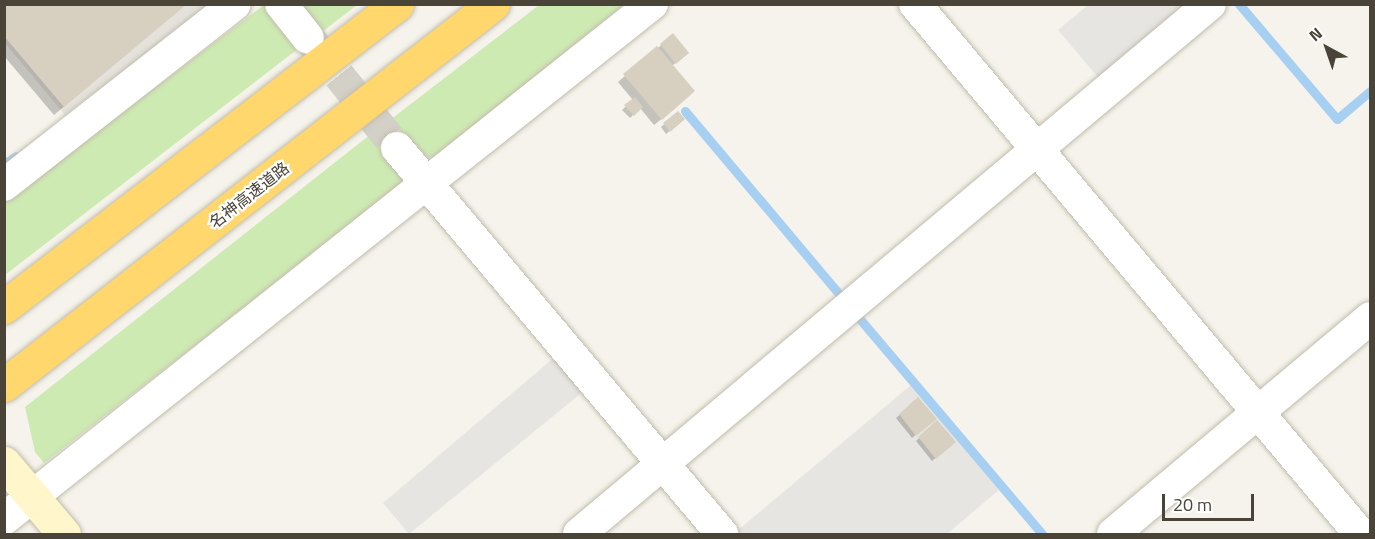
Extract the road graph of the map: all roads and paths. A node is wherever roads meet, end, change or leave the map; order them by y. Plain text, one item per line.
1 (235, 4) edge
2 (281, 4) edge
3 (397, 4) edge
4 (493, 4) edge
5 (652, 4) edge
6 (915, 4) edge
7 (1210, 4) edge
8 (308, 38) tunnel mouth
9 (397, 148) tunnel mouth
10 (1037, 150) junction
11 (425, 183) junction
12 (4, 185) edge
13 (4, 307) edge
14 (1371, 318) edge
15 (4, 386) edge
16 (1257, 412) junction
17 (4, 463) edge
18 (663, 464) junction
19 (32, 496) junction
20 (4, 519) edge
21 (64, 534) edge
22 (579, 534) edge
23 (722, 534) edge
24 (1113, 534) edge
25 (1360, 534) edge

1 - 12 street
2 - 8 street
3 - 13 highway
4 - 15 highway, 名神高速道路
5 - 11 street
6 - 10 street
7 - 10 street
9 - 11 street
10 - 16 street
10 - 18 street
11 - 18 street
11 - 19 street
14 - 16 street
16 - 24 street
16 - 25 street
17 - 19 street
18 - 22 street
18 - 23 street
19 - 20 street
19 - 21 street

